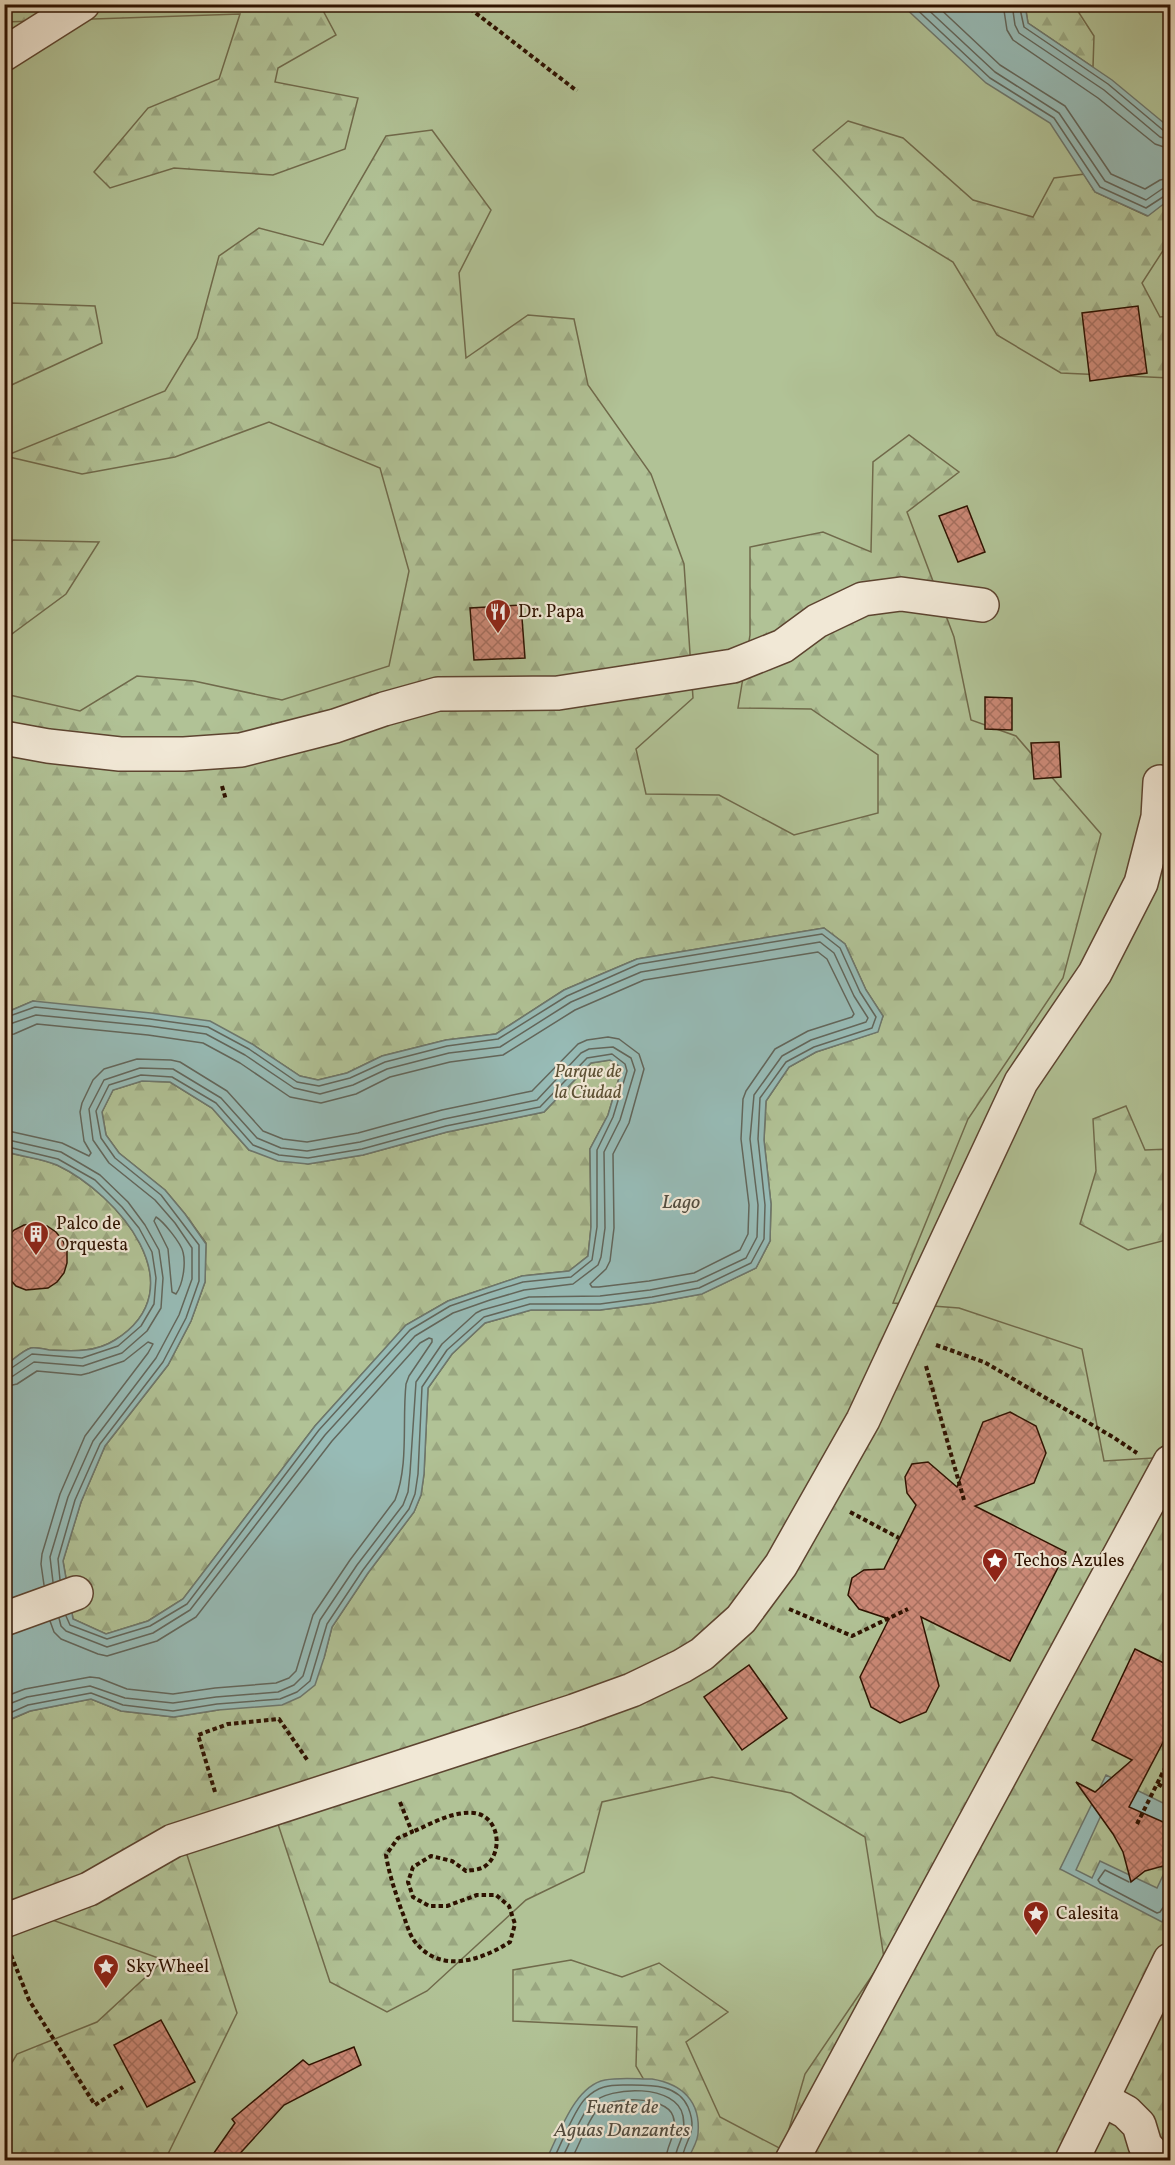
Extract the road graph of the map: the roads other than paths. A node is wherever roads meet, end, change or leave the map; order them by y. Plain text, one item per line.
1 (83, 4) edge
2 (4, 54) edge
3 (982, 605) dead end
4 (4, 738) edge
5 (1160, 782) dead end
6 (1168, 1467) edge
7 (76, 1593) dead end
8 (4, 1618) edge
9 (7, 1934) edge
10 (1170, 1960) edge
11 (1102, 2099) junction
12 (792, 2160) edge
13 (1072, 2160) edge
14 (1158, 2160) edge

1 - 2 street
3 - 4 street
5 - 9 street
6 - 12 street
7 - 8 street
10 - 11 street
11 - 13 street
11 - 14 street

